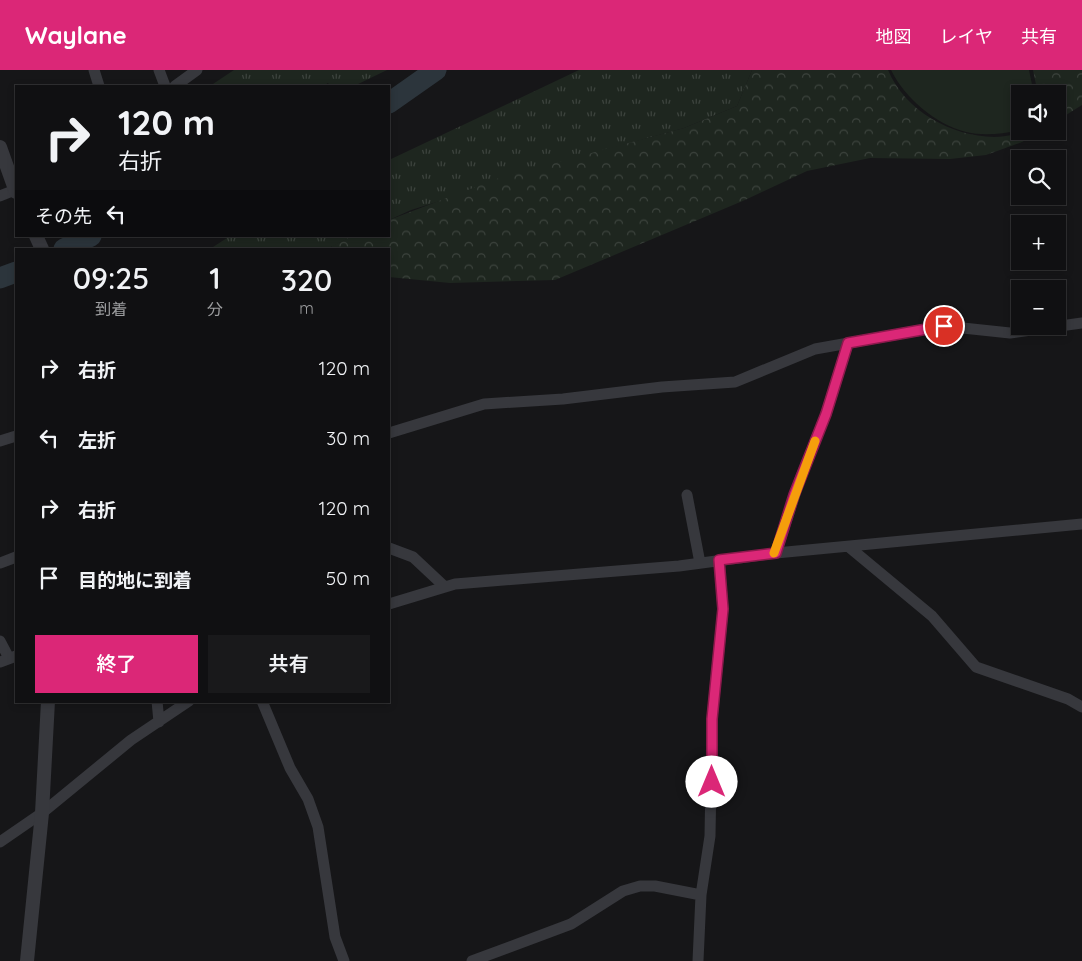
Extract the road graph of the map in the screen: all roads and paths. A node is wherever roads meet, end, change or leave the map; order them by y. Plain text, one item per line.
1 (94, 70) edge
2 (159, 70) edge
3 (197, 70) edge
4 (99, 85) edge
5 (165, 85) edge
6 (176, 85) edge
7 (0, 147) edge
8 (13, 173) edge
9 (15, 191) edge
10 (0, 196) edge
11 (1082, 323) edge
12 (848, 343) junction
13 (390, 433) edge
14 (15, 436) edge
15 (0, 441) edge
16 (687, 495) dead end
17 (1082, 524) edge
18 (849, 547) junction
19 (390, 548) edge
20 (776, 553) junction
21 (15, 558) edge
22 (719, 560) junction
23 (0, 562) edge
24 (700, 563) junction
25 (445, 587) junction
26 (390, 604) edge
27 (0, 641) edge
28 (8, 659) edge
29 (48, 703) edge
30 (157, 703) edge
31 (186, 703) edge
32 (263, 703) edge
33 (1082, 707) edge
34 (159, 722) junction
35 (42, 813) junction
36 (0, 842) edge
37 (701, 895) junction
38 (27, 961) edge
39 (344, 961) edge
40 (472, 961) edge
41 (698, 961) edge

1 - 4 street
2 - 5 street
3 - 6 street
7 - 8 street
9 - 10 street
11 - 12 street
12 - 13 street
12 - 20 street
14 - 15 street
16 - 24 street
17 - 18 street
18 - 20 street
18 - 33 street
19 - 25 street
20 - 22 street
21 - 23 street
22 - 24 street
22 - 37 street
24 - 25 street
25 - 26 street
27 - 28 street
29 - 35 street
30 - 34 street
31 - 34 street
32 - 39 street
34 - 35 street
35 - 36 street
35 - 38 street
37 - 40 street
37 - 41 street

